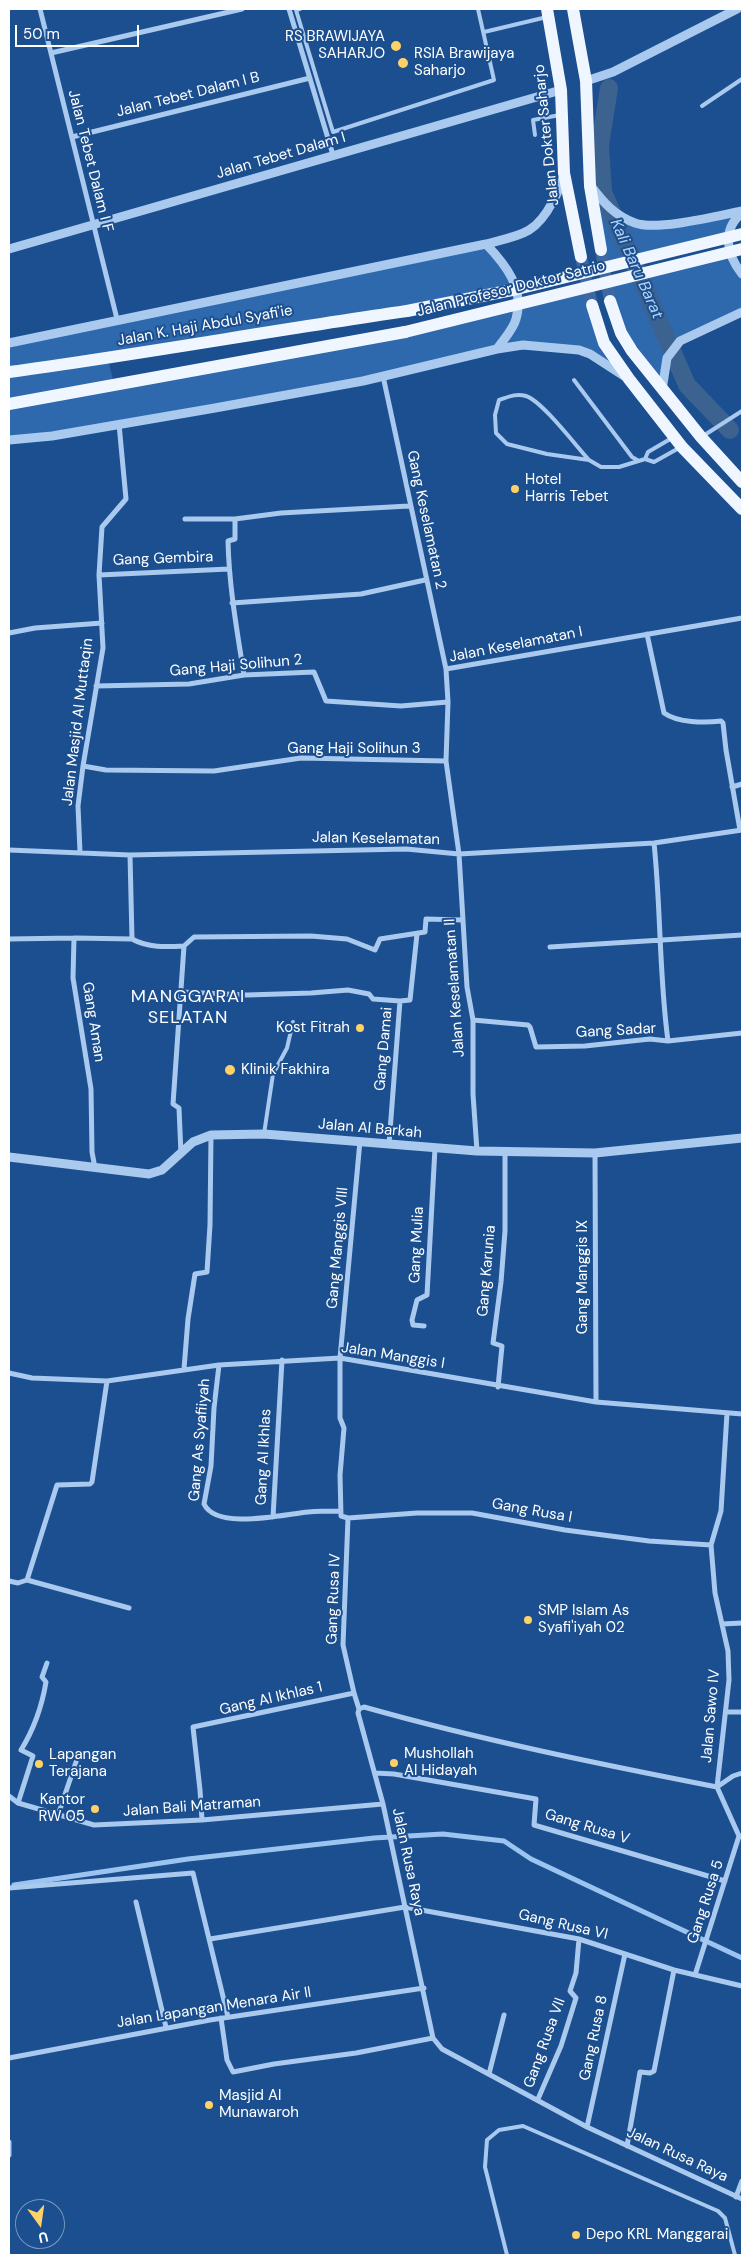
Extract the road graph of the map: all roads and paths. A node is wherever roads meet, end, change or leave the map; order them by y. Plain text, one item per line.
1 (40, 9) edge
2 (242, 9) edge
3 (289, 9) edge
4 (300, 9) edge
5 (478, 9) edge
6 (573, 9) edge
7 (737, 9) edge
8 (548, 13) edge
9 (484, 32) junction
10 (51, 53) junction
11 (310, 78) junction
12 (742, 79) edge
13 (586, 81) junction
14 (561, 90) junction
15 (702, 106) dead end
16 (562, 114) junction
17 (536, 135) dead end
18 (72, 137) junction
19 (334, 155) junction
20 (564, 173) junction
21 (590, 186) junction
22 (742, 212) edge
23 (93, 226) junction
24 (742, 234) edge
25 (486, 244) junction
26 (742, 249) edge
27 (9, 250) edge
28 (601, 250) tunnel mouth
29 (580, 257) tunnel mouth
30 (742, 274) edge
31 (610, 301) tunnel mouth
32 (592, 305) tunnel mouth
33 (407, 312) joint
34 (742, 312) edge
35 (117, 319) junction
36 (9, 343) edge
37 (497, 349) junction
38 (9, 372) edge
39 (383, 376) junction
40 (629, 379) junction
41 (574, 380) dead end
42 (662, 390) junction
43 (9, 404) edge
44 (742, 411) edge
45 (119, 424) junction
46 (702, 437) junction
47 (9, 440) edge
48 (678, 442) junction
49 (645, 459) junction
50 (589, 460) junction
51 (639, 461) junction
52 (742, 482) edge
53 (409, 506) junction
54 (742, 509) edge
55 (185, 519) dead end
56 (235, 519) junction
57 (229, 569) junction
58 (99, 575) junction
59 (425, 580) junction
60 (232, 603) junction
61 (742, 618) edge
62 (102, 623) junction
63 (9, 633) edge
64 (647, 634) junction
65 (446, 669) junction
66 (244, 676) junction
67 (96, 686) junction
68 (448, 702) junction
69 (446, 761) junction
70 (83, 766) junction
71 (742, 784) edge
72 (732, 786) junction
73 (741, 830) edge
74 (654, 843) junction
75 (9, 850) edge
76 (80, 852) junction
77 (459, 854) junction
78 (130, 855) junction
79 (462, 920) junction
80 (417, 934) junction
81 (742, 935) edge
82 (74, 938) junction
83 (9, 939) edge
84 (132, 939) junction
85 (660, 939) junction
86 (184, 946) junction
87 (550, 947) dead end
88 (181, 992) junction
89 (400, 1001) junction
90 (473, 1020) junction
91 (293, 1022) dead end
92 (742, 1033) edge
93 (668, 1041) junction
94 (264, 1134) junction
95 (211, 1135) junction
96 (742, 1138) edge
97 (360, 1141) junction
98 (389, 1145) junction
99 (435, 1148) junction
100 (477, 1151) junction
101 (505, 1151) junction
102 (595, 1153) junction
103 (181, 1155) junction
104 (9, 1157) edge
105 (95, 1169) junction
106 (424, 1326) dead end
107 (340, 1358) junction
108 (282, 1360) junction
109 (219, 1364) junction
110 (184, 1369) junction
111 (9, 1373) edge
112 (107, 1382) junction
113 (498, 1387) junction
114 (596, 1402) junction
115 (727, 1413) junction
116 (742, 1414) edge
117 (340, 1511) junction
118 (273, 1517) junction
119 (348, 1518) junction
120 (711, 1545) junction
121 (27, 1580) junction
122 (9, 1581) edge
123 (129, 1608) dead end
124 (742, 1623) edge
125 (722, 1624) junction
126 (47, 1662) dead end
127 (354, 1693) junction
128 (360, 1709) junction
129 (727, 1712) junction
130 (742, 1712) edge
131 (76, 1762) dead end
132 (375, 1773) junction
133 (742, 1773) edge
134 (717, 1787) junction
135 (9, 1796) edge
136 (18, 1803) junction
137 (383, 1804) junction
138 (58, 1815) junction
139 (202, 1820) junction
140 (741, 1837) edge
141 (725, 1880) junction
142 (9, 1888) edge
143 (136, 1902) dead end
144 (405, 1907) junction
145 (210, 1939) junction
146 (579, 1939) junction
147 (625, 1954) junction
148 (674, 1970) junction
149 (696, 1975) junction
150 (742, 1986) edge
151 (424, 1988) junction
152 (504, 2015) dead end
153 (228, 2017) junction
154 (220, 2018) junction
155 (166, 2027) junction
156 (433, 2038) junction
157 (9, 2058) edge
158 (489, 2074) junction
159 (538, 2100) junction
160 (587, 2127) junction
161 (9, 2142) edge
162 (627, 2146) junction
163 (9, 2155) edge
164 (742, 2181) edge
165 (739, 2198) edge
166 (507, 2255) edge
167 (735, 2255) edge

1 - 10 street, Jalan Tebet Dalam I F
2 - 10 street
3 - 11 street
4 - 9 lane
5 - 9 lane
6 - 13 main road
7 - 13 street
8 - 9 lane
8 - 14 main road, Jalan Dokter Saharjo
10 - 18 street, Jalan Tebet Dalam I F
11 - 18 street, Jalan Tebet Dalam I B
11 - 19 street
12 - 15 lane
13 - 21 main road
14 - 16 main road, Jalan Dokter Saharjo
14 - 19 street, Jalan Tebet Dalam I
16 - 17 lane
16 - 20 main road, Jalan Dokter Saharjo
18 - 23 street, Jalan Tebet Dalam I F
19 - 23 street, Jalan Tebet Dalam I
20 - 25 street
20 - 29 main road, Jalan Dokter Saharjo
21 - 22 street
21 - 28 main road
22 - 30 street
23 - 27 street, Jalan Tebet Dalam I
23 - 35 street, Jalan Tebet Dalam I F
24 - 33 main road, Jalan Profesor Doktor Satrio, bridge
25 - 35 street
25 - 37 street
26 - 43 main road, Jalan Profesor Doktor Satrio, bridge
31 - 42 main road
32 - 40 main road
33 - 38 main road, Jalan K. Haji Abdul Syafi'ie
34 - 42 street
35 - 36 street
37 - 39 street
37 - 40 street
39 - 45 street
39 - 53 street, Gang Keselamatan 2
40 - 48 main road
41 - 51 lane
42 - 46 main road
44 - 46 lane
45 - 47 street
45 - 58 street, Jalan Masjid Al Muttaqin
46 - 52 main road
48 - 49 lane
48 - 49 lane
48 - 54 main road
49 - 51 lane
50 - 50 lane
50 - 51 lane
53 - 56 street
53 - 59 street, Gang Keselamatan 2
55 - 56 street
56 - 57 street
57 - 58 street, Gang Gembira
57 - 60 street
58 - 62 street, Jalan Masjid Al Muttaqin
59 - 60 street
59 - 65 street, Gang Keselamatan 2
60 - 66 street
61 - 64 street, Jalan Keselamatan I
62 - 63 street
62 - 67 street, Jalan Masjid Al Muttaqin
64 - 65 street, Jalan Keselamatan I
64 - 72 street
65 - 68 street, Jalan Keselamatan I
66 - 67 street, Gang Haji Solihun 2
66 - 68 street, Gang Haji Solihun 2
67 - 70 street, Jalan Masjid Al Muttaqin
68 - 69 street, Jalan Keselamatan I
69 - 70 street, Gang Haji Solihun 3
69 - 77 street, Jalan Keselamatan I
70 - 76 street, Jalan Masjid Al Muttaqin
71 - 72 street
72 - 73 street
73 - 74 street, Jalan Keselamatan
74 - 77 street, Jalan Keselamatan
74 - 85 street, Gang Sadar
75 - 76 street, Jalan Keselamatan
76 - 78 street, Jalan Keselamatan
77 - 78 street, Jalan Keselamatan
77 - 79 street, Jalan Keselamatan II
78 - 84 street
79 - 80 street
79 - 90 street, Jalan Keselamatan II
80 - 86 street
80 - 89 street, Gang Damai
81 - 85 street
82 - 83 street
82 - 84 street
82 - 105 street, Gang Aman
84 - 86 street
85 - 87 street
85 - 93 street, Gang Sadar
86 - 88 street
88 - 89 street
88 - 103 street
89 - 98 street, Gang Damai
90 - 93 street, Gang Sadar
90 - 100 street, Jalan Keselamatan II
91 - 94 lane
92 - 93 street
94 - 95 street, Jalan Al Barkah
94 - 97 street, Jalan Al Barkah
95 - 103 street, Jalan Al Barkah
95 - 110 street
96 - 102 street, Jalan Al Barkah
97 - 98 street, Jalan Al Barkah
97 - 107 street, Gang Manggis VIII
98 - 99 street, Jalan Al Barkah
99 - 100 street, Jalan Al Barkah
99 - 106 street, Gang Mulia
100 - 101 street, Jalan Al Barkah
101 - 102 street, Jalan Al Barkah
101 - 113 street, Gang Karunia
102 - 114 street, Gang Manggis IX
103 - 105 street, Jalan Al Barkah
104 - 105 street, Jalan Al Barkah
107 - 108 street, Jalan Manggis I
107 - 113 street, Jalan Manggis I
107 - 117 street, Gang Manggis VIII
108 - 109 street, Jalan Manggis I
108 - 118 street, Gang Al Ikhlas
109 - 110 street, Jalan Manggis I
109 - 118 street, Gang As Syafiiyah
110 - 112 street, Jalan Manggis I
111 - 112 street, Jalan Manggis I
112 - 121 street
113 - 114 street, Jalan Manggis I
114 - 115 street, Jalan Manggis I
115 - 116 street, Jalan Manggis I
115 - 120 street, Jalan Sawo IV
117 - 118 street, Gang Al Ikhlas
117 - 119 street
119 - 120 street, Gang Rusa I
119 - 127 street, Gang Rusa IV
120 - 125 street, Jalan Sawo IV
121 - 122 street
121 - 123 street
124 - 125 street
125 - 129 street, Jalan Sawo IV
126 - 136 street
127 - 128 street, Gang Rusa IV
127 - 139 street, Gang Al Ikhlas 1
128 - 132 street, Jalan Rusa Raya
128 - 134 street
129 - 130 street
129 - 134 street, Jalan Sawo IV
131 - 138 street
132 - 137 street, Jalan Rusa Raya
132 - 141 street, Gang Rusa V
133 - 134 street
134 - 140 street
135 - 136 street, Jalan Bali Matraman
136 - 138 street, Jalan Bali Matraman
137 - 139 street, Jalan Bali Matraman
137 - 144 street, Jalan Rusa Raya
138 - 139 street, Jalan Bali Matraman
140 - 141 street, Gang Rusa 5
141 - 149 street, Gang Rusa 5
142 - 145 street
143 - 155 street
144 - 145 street, Gang Rusa VI
144 - 146 street, Gang Rusa VI
144 - 151 street, Jalan Rusa Raya
145 - 153 street
146 - 147 street, Gang Rusa VI
146 - 159 street, Gang Rusa VII
147 - 148 street, Gang Rusa VI
147 - 160 street, Gang Rusa 8
148 - 149 street, Gang Rusa VI
148 - 162 street
149 - 150 street, Gang Rusa VI
151 - 153 street, Jalan Lapangan Menara Air II
151 - 156 street, Jalan Rusa Raya
152 - 158 street
153 - 154 street, Jalan Lapangan Menara Air II
154 - 155 street, Jalan Lapangan Menara Air II
154 - 156 street
155 - 157 street, Jalan Lapangan Menara Air II
156 - 158 street, Jalan Rusa Raya
158 - 159 street, Jalan Rusa Raya
159 - 160 street, Jalan Rusa Raya
160 - 162 street, Jalan Rusa Raya
161 - 163 street
162 - 165 street, Jalan Rusa Raya
164 - 165 street
166 - 167 lane

